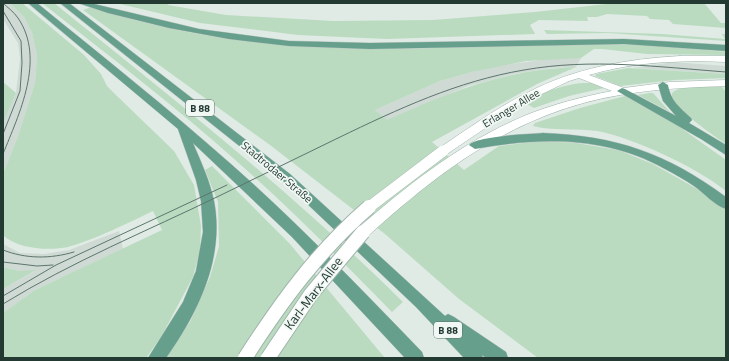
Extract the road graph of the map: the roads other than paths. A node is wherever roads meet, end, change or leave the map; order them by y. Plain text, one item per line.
1 (32, 3) edge
2 (64, 3) edge
3 (82, 3) edge
4 (726, 48) edge
5 (726, 59) edge
6 (579, 75) junction
7 (726, 83) edge
8 (663, 86) junction
9 (622, 91) junction
10 (182, 129) junction
11 (704, 136) junction
12 (475, 145) junction
13 (726, 151) edge
14 (447, 155) junction
15 (726, 204) edge
16 (363, 232) joint
17 (332, 242) joint
18 (421, 302) junction
19 (156, 358) edge
20 (245, 358) edge
21 (268, 358) edge
22 (416, 358) edge
23 (475, 358) edge
24 (500, 358) edge

1 - 10 main road, B 88
2 - 18 main road, Stadtrodaer Straße / B 88
3 - 4 main road
5 - 6 main road, Erlanger Allee
6 - 9 main road
6 - 14 main road, Erlanger Allee
7 - 8 main road, Erlanger Allee
8 - 9 main road, Erlanger Allee
8 - 11 main road
9 - 11 main road
9 - 12 main road, Erlanger Allee
10 - 19 main road
10 - 22 main road, B 88
11 - 13 main road
12 - 14 main road, Erlanger Allee
12 - 15 main road
14 - 16 main road, Erlanger Allee
14 - 17 main road, Erlanger Allee, bridge
16 - 21 main road, Karl-Marx-Allee, bridge
17 - 20 main road, Karl-Marx-Allee, bridge
18 - 23 main road, Stadtrodaer Straße / B 88
18 - 24 main road

